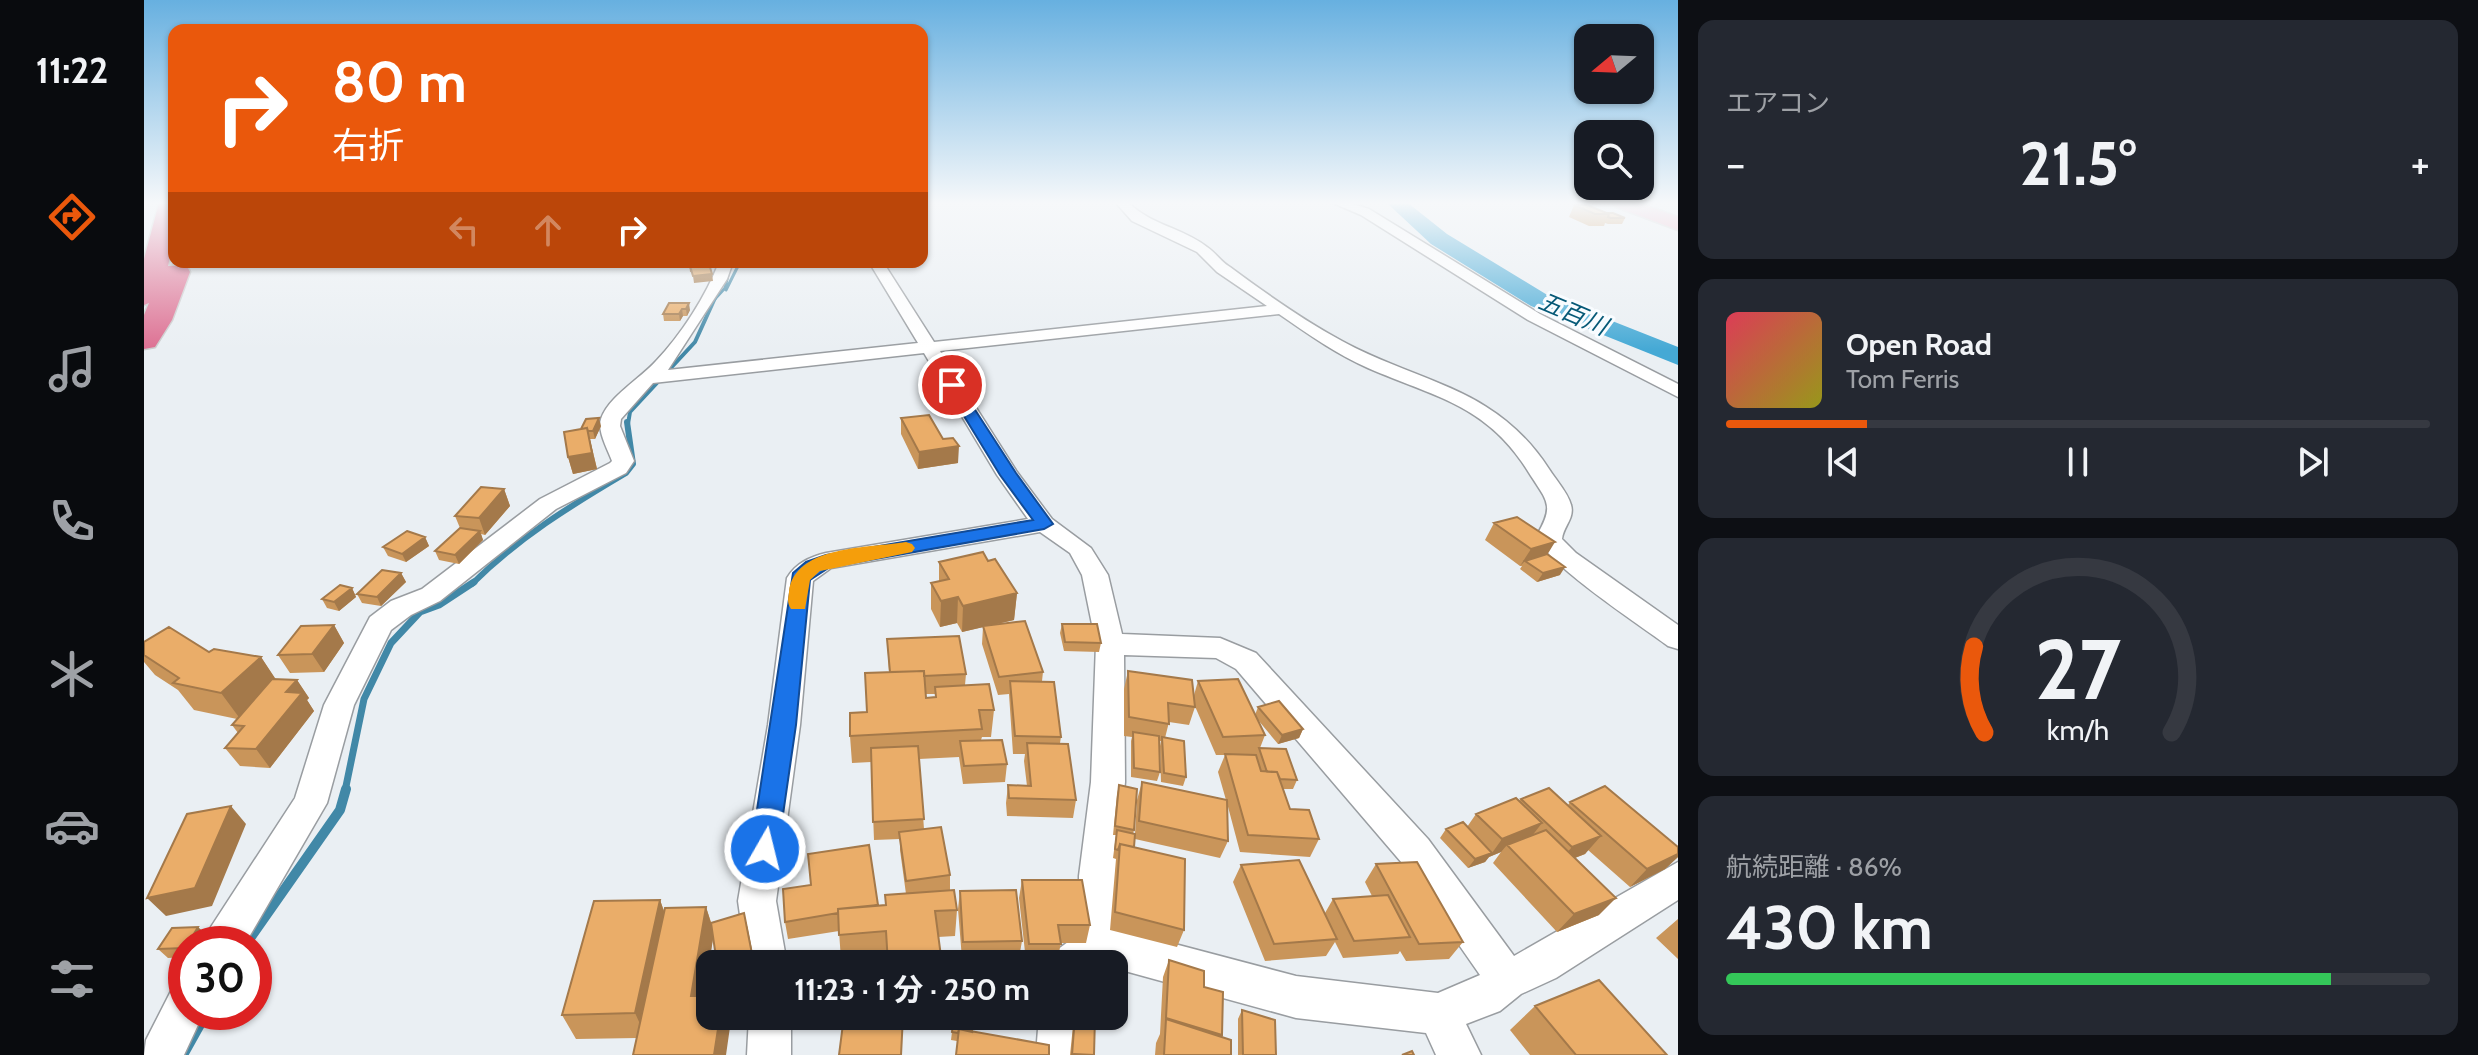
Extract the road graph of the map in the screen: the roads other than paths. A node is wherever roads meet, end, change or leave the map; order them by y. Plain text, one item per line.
1 (159, 252) edge
2 (1205, 252) edge
3 (1430, 252) edge
4 (178, 268) edge
5 (724, 268) edge
6 (880, 268) edge
7 (144, 296) edge
8 (1283, 309) junction
9 (144, 340) edge
10 (930, 347) junction
11 (647, 378) junction
12 (1678, 391) edge
13 (1044, 524) junction
14 (1678, 639) edge
15 (1110, 644) junction
16 (1678, 879) edge
17 (234, 926) edge
18 (765, 950) edge
19 (1086, 950) edge
20 (1128, 963) edge
21 (1507, 980) junction
22 (1438, 1014) junction
23 (174, 1030) edge
24 (770, 1030) edge
25 (1059, 1030) edge
26 (161, 1055) edge
27 (769, 1055) edge
28 (1058, 1055) edge
29 (1459, 1055) edge

1 - 7 highway
2 - 8 street
3 - 12 street
4 - 9 highway
5 - 11 street
6 - 10 street
8 - 10 street
8 - 14 street
10 - 11 street
10 - 13 street
11 - 17 street
13 - 15 street
13 - 18 street
15 - 19 street
15 - 21 street
16 - 21 street
20 - 22 street
21 - 22 street
22 - 29 street
23 - 26 street
24 - 27 street
25 - 28 street

